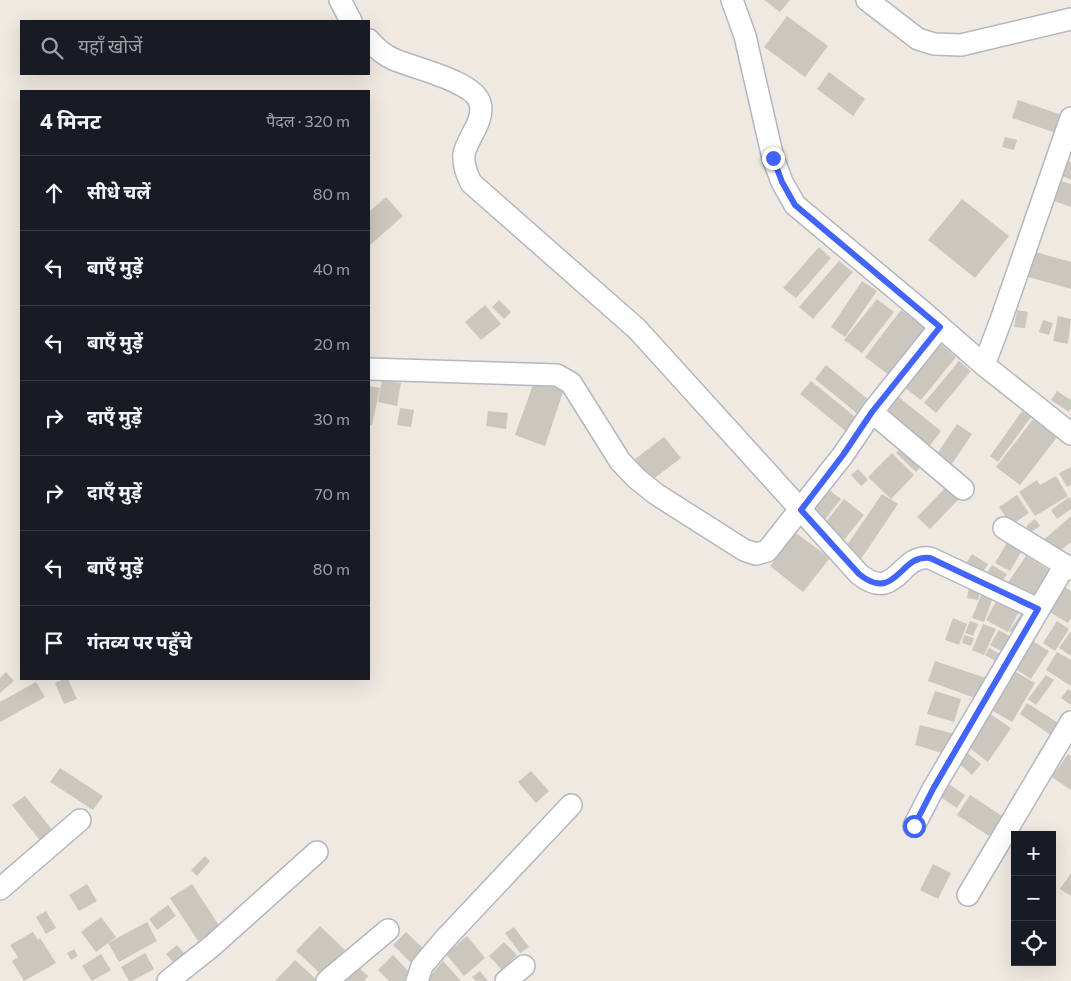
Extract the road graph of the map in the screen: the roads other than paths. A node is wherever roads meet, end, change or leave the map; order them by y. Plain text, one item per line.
1 (340, 0) edge
2 (732, 0) edge
3 (867, 0) edge
4 (1071, 19) edge
5 (350, 20) edge
6 (370, 41) edge
7 (1071, 118) edge
8 (940, 327) junction
9 (984, 365) junction
10 (370, 369) edge
11 (872, 412) junction
12 (1071, 434) edge
13 (963, 489) dead end
14 (801, 510) junction
15 (1004, 528) dead end
16 (1068, 567) edge
17 (1038, 609) junction
18 (1071, 722) edge
19 (571, 806) dead end
20 (80, 820) dead end
21 (914, 826) dead end
22 (317, 852) dead end
23 (0, 889) edge
24 (968, 895) dead end
25 (388, 930) dead end
26 (524, 966) dead end
27 (168, 981) edge
28 (326, 981) edge
29 (417, 981) edge
30 (506, 981) edge

1 - 5 street
2 - 8 street
3 - 4 street
6 - 14 street
7 - 9 street
8 - 9 street
8 - 11 street
9 - 12 street
10 - 14 street
11 - 13 street
11 - 14 street
14 - 17 street
15 - 16 street
16 - 17 street
17 - 21 street
18 - 24 street
19 - 29 street
20 - 23 street
22 - 27 street
25 - 28 street
26 - 30 street

